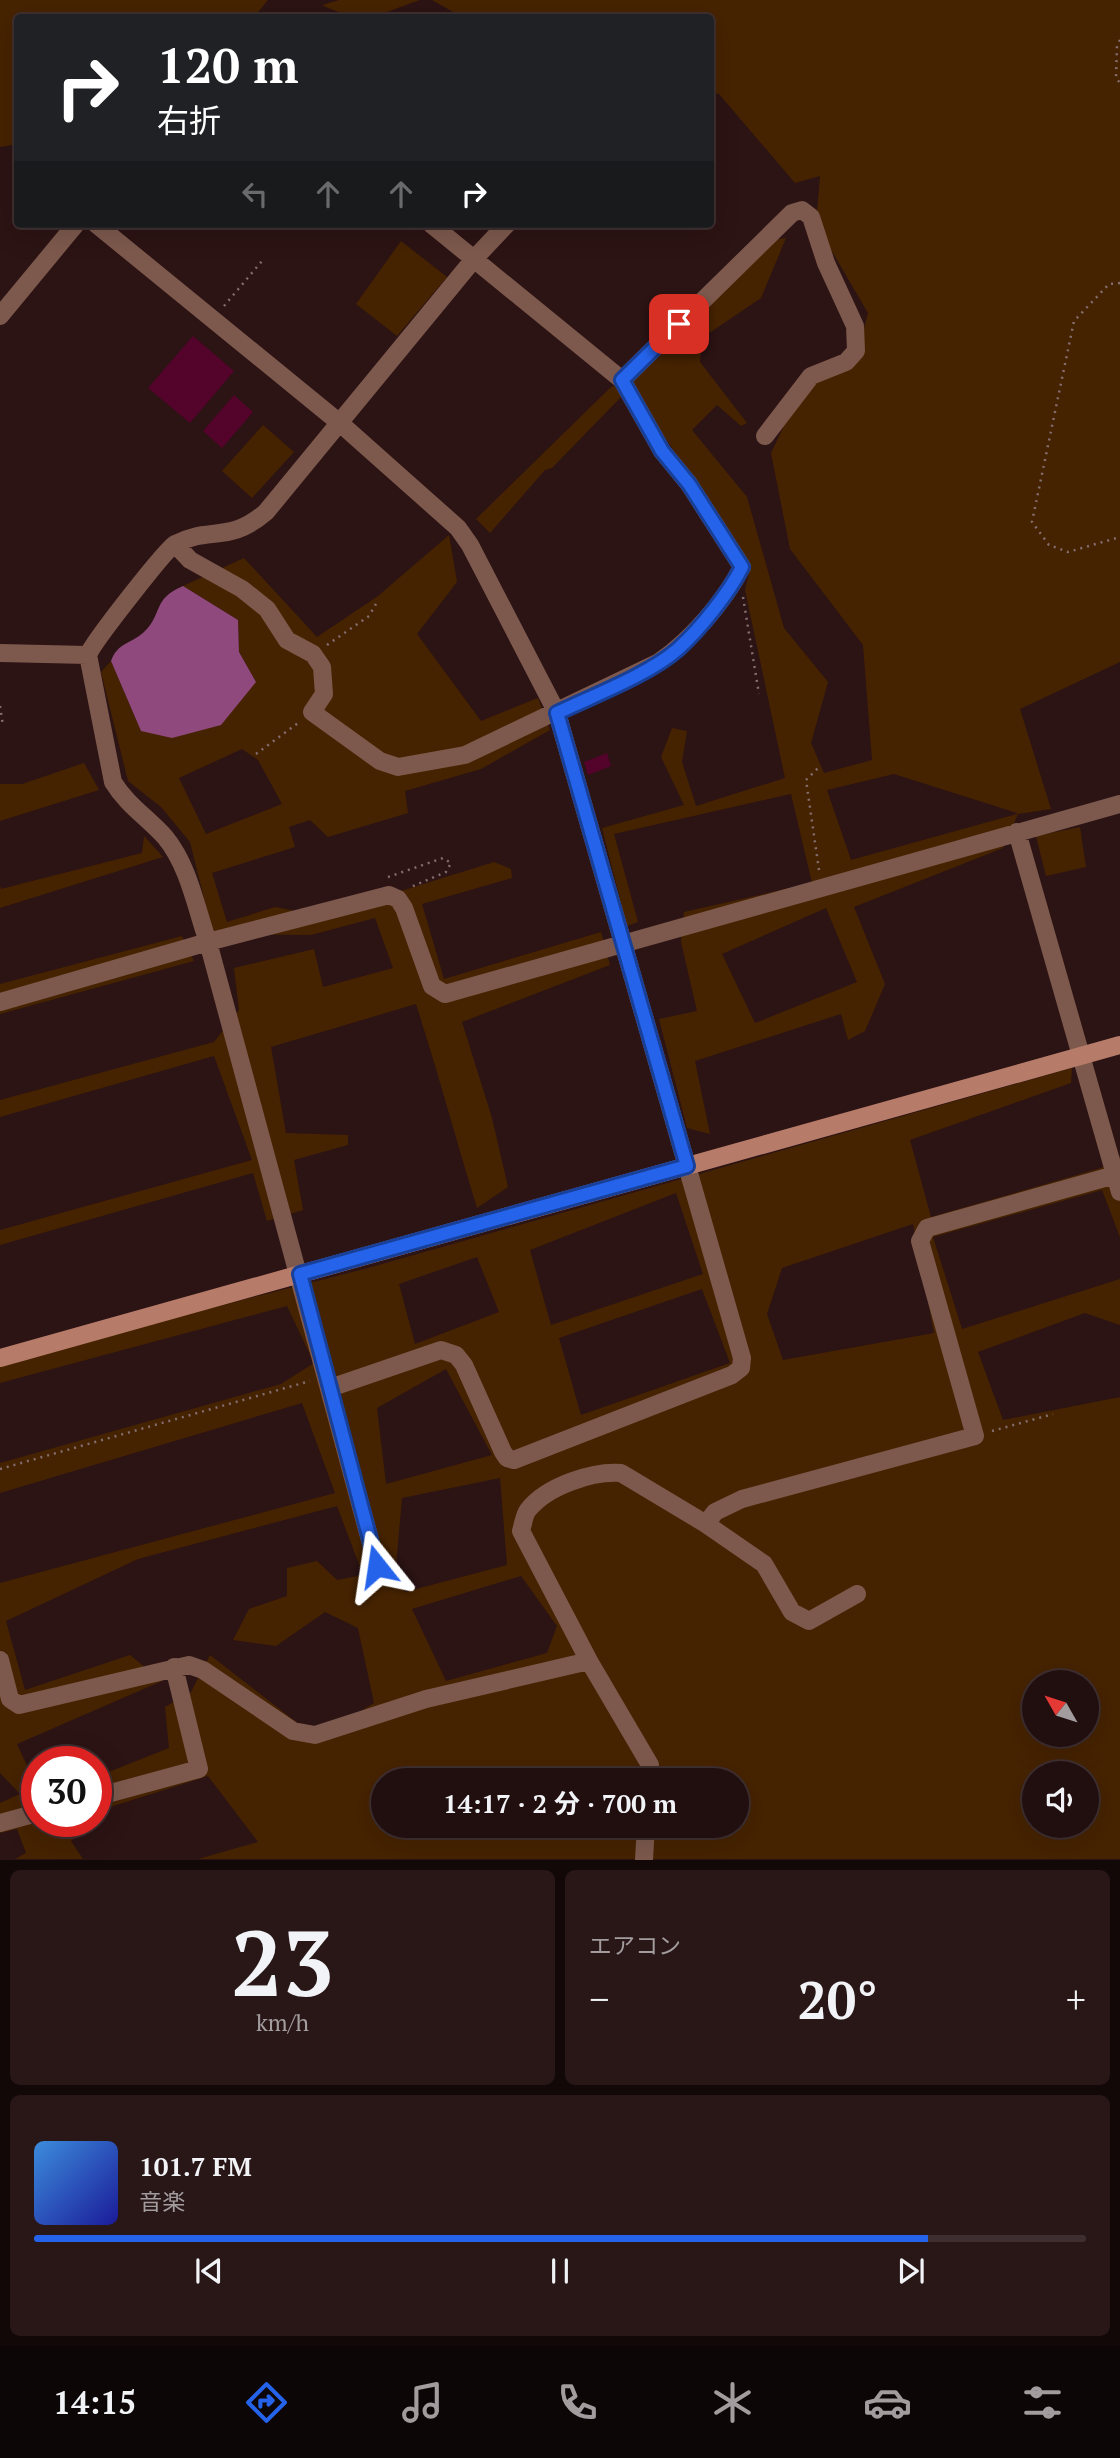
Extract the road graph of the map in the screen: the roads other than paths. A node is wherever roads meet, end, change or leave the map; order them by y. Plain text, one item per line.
1 (73, 228) edge
2 (101, 228) edge
3 (437, 228) edge
4 (503, 228) edge
5 (474, 259) junction
6 (2, 311) edge
7 (622, 380) junction
8 (341, 424) junction
9 (765, 436) dead end
10 (175, 544) junction
11 (0, 653) edge
12 (88, 655) junction
13 (557, 713) junction
14 (1120, 804) edge
15 (1017, 832) junction
16 (208, 942) junction
17 (621, 943) junction
18 (0, 1002) edge
19 (1120, 1045) edge
20 (1083, 1056) junction
21 (687, 1166) junction
22 (1118, 1184) edge
23 (300, 1274) junction
24 (0, 1358) edge
25 (328, 1382) junction
26 (706, 1524) junction
27 (377, 1566) dead end
28 (857, 1594) dead end
29 (0, 1660) edge
30 (589, 1661) junction
31 (174, 1667) junction
32 (650, 1768) edge
33 (112, 1793) edge
34 (21, 1817) edge
35 (0, 1823) edge
36 (645, 1838) edge
37 (644, 1860) edge

1 - 6 street
2 - 8 street
3 - 5 street
4 - 5 street
5 - 7 street
5 - 8 street
7 - 9 street
7 - 13 street
8 - 10 street
8 - 13 street
10 - 12 street
10 - 13 street
11 - 12 street
12 - 16 street
13 - 17 street
14 - 15 street
15 - 17 street
15 - 20 street
16 - 17 street
16 - 18 street
16 - 23 street
17 - 21 street
19 - 20 street
20 - 21 street
20 - 22 street
21 - 23 street
21 - 25 street
22 - 26 street
23 - 24 street
23 - 25 street
25 - 27 street
26 - 28 street
26 - 30 street
29 - 31 street
30 - 31 street
30 - 32 street
31 - 33 street
34 - 35 street
36 - 37 street

